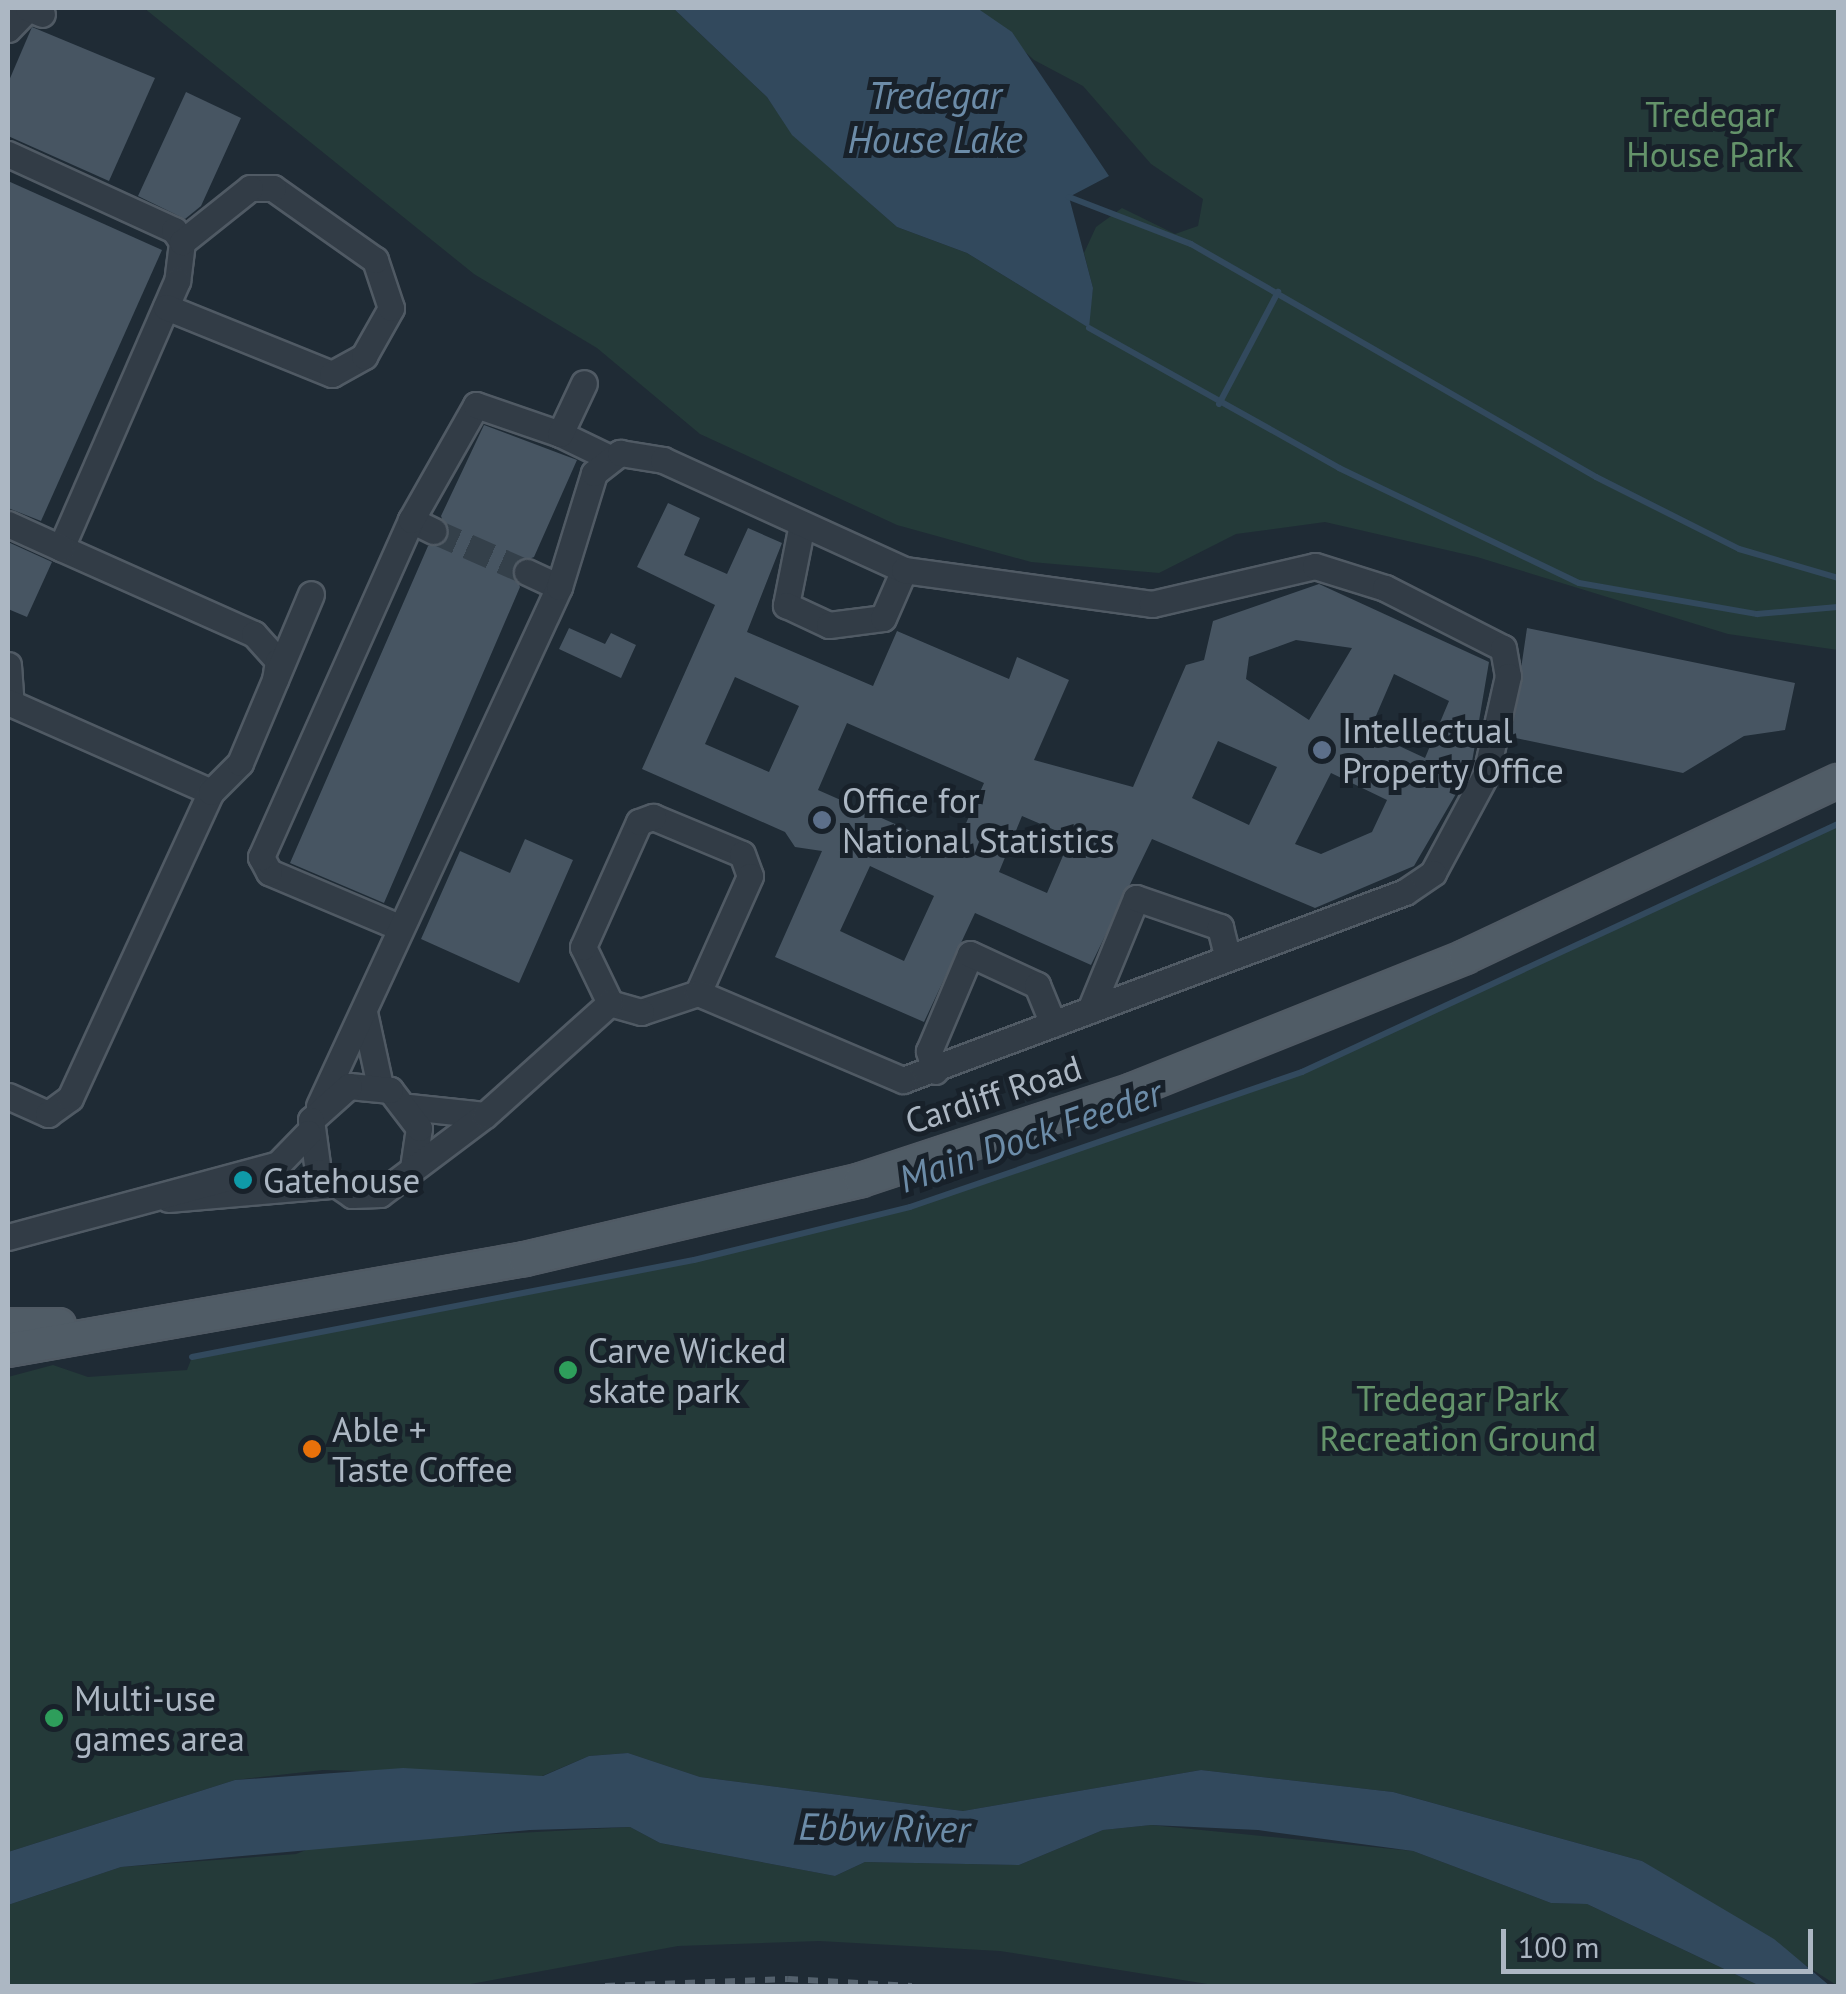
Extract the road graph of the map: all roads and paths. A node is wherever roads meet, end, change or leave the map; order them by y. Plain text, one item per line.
1 (42, 14) dead end
2 (8, 29) edge
3 (8, 154) edge
4 (182, 242) junction
5 (166, 307) junction
6 (584, 383) dead end
7 (560, 434) junction
8 (610, 458) junction
9 (8, 524) edge
10 (802, 524) junction
11 (60, 548) junction
12 (904, 570) junction
13 (527, 572) tunnel mouth
14 (560, 587) junction
15 (310, 594) dead end
16 (8, 665) edge
17 (276, 679) junction
18 (9, 703) edge
19 (1838, 780) edge
20 (211, 792) junction
21 (399, 927) junction
22 (1228, 958) junction
23 (698, 992) junction
24 (610, 1003) junction
25 (363, 1007) junction
26 (1090, 1010) junction
27 (1052, 1024) junction
28 (935, 1071) junction
29 (380, 1086) junction
30 (8, 1096) edge
31 (319, 1106) junction
32 (410, 1106) junction
33 (485, 1116) junction
34 (308, 1133) junction
35 (413, 1168) junction
36 (330, 1185) junction
37 (166, 1198) junction
38 (83, 1219) junction
39 (8, 1222) edge
40 (8, 1237) edge
41 (8, 1325) edge
42 (123, 1326) junction
43 (8, 1350) edge

1 - 2 lane
3 - 4 lane
4 - 5 lane
4 - 5 lane
5 - 11 lane
6 - 7 lane
7 - 8 lane
7 - 21 lane
8 - 10 lane
8 - 14 lane
9 - 11 lane
10 - 12 lane
10 - 12 lane
11 - 17 lane
12 - 22 lane
13 - 14 lane
14 - 21 lane
15 - 17 lane
16 - 18 lane
17 - 20 lane
18 - 20 lane
19 - 42 main road, Cardiff Road
20 - 30 lane
21 - 25 lane
22 - 26 lane
22 - 26 lane
23 - 24 lane
23 - 24 lane
23 - 28 lane
24 - 33 lane
25 - 29 lane
25 - 31 lane
26 - 27 lane
27 - 28 lane
27 - 28 lane
29 - 31 lane
29 - 32 lane
31 - 34 lane
32 - 33 lane
32 - 35 lane
33 - 35 lane
34 - 36 lane
34 - 37 lane
35 - 36 lane
36 - 37 lane
37 - 38 lane
38 - 39 lane
38 - 40 lane
41 - 42 main road, Cardiff Road
42 - 43 main road, Cardiff Road

